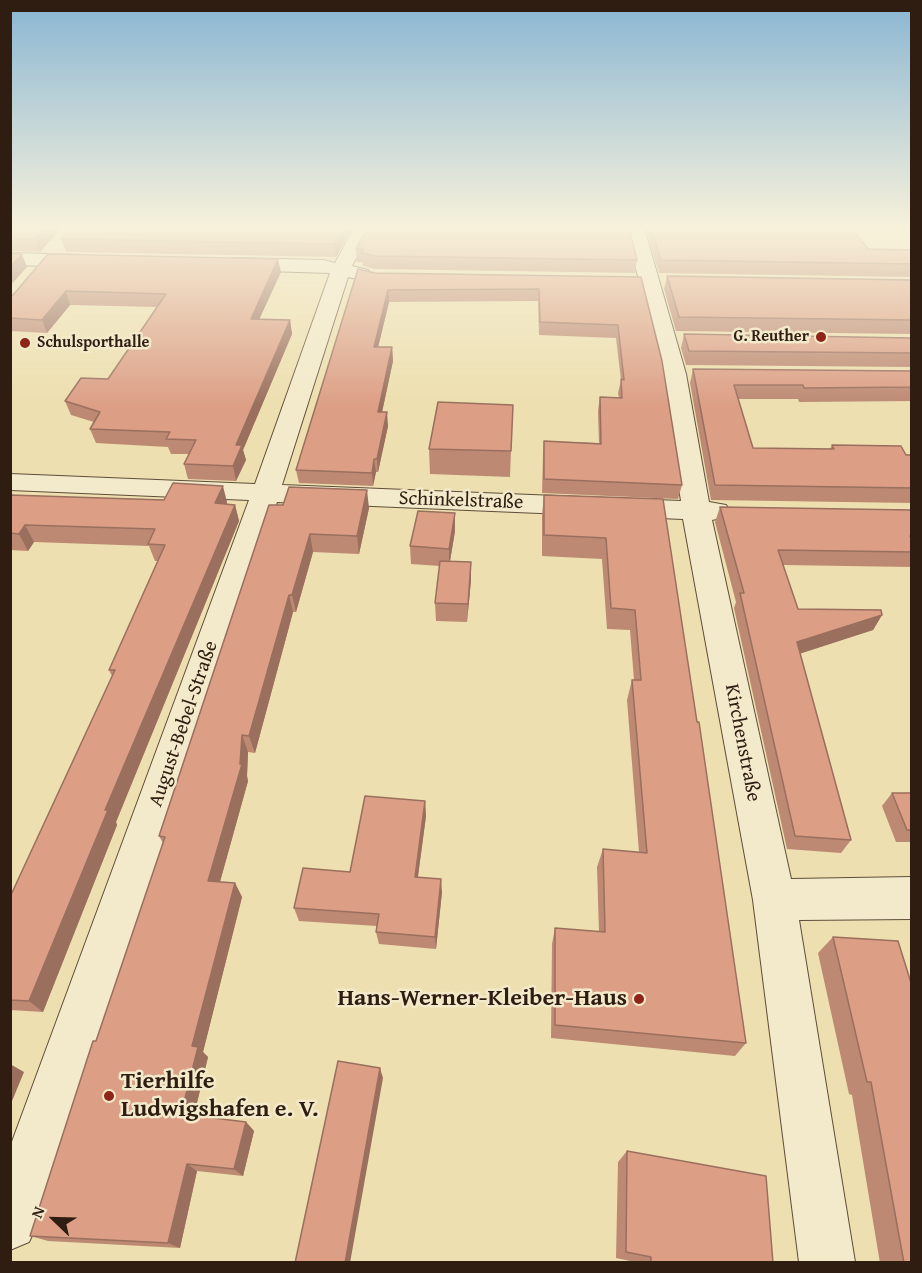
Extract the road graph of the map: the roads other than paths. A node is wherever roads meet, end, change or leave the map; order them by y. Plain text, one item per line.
1 (334, 287) edge
2 (651, 287) edge
3 (665, 339) junction
4 (689, 340) edge
5 (674, 374) junction
6 (698, 374) edge
7 (10, 482) edge
8 (265, 493) junction
9 (696, 511) junction
10 (744, 512) edge
11 (912, 898) edge
12 (774, 900) junction
13 (10, 1223) edge
14 (827, 1263) edge

1 - 8 street, August-Bebel-Straße
2 - 3 street, Kirchenstraße
3 - 4 street
3 - 5 street, Kirchenstraße
5 - 6 street
5 - 9 street, Kirchenstraße
7 - 8 street, Schinkelstraße
8 - 9 street, Schinkelstraße
8 - 13 street, August-Bebel-Straße
9 - 10 street, Schinkelstraße
9 - 12 street, Kirchenstraße
11 - 12 street
12 - 14 street, Kirchenstraße

